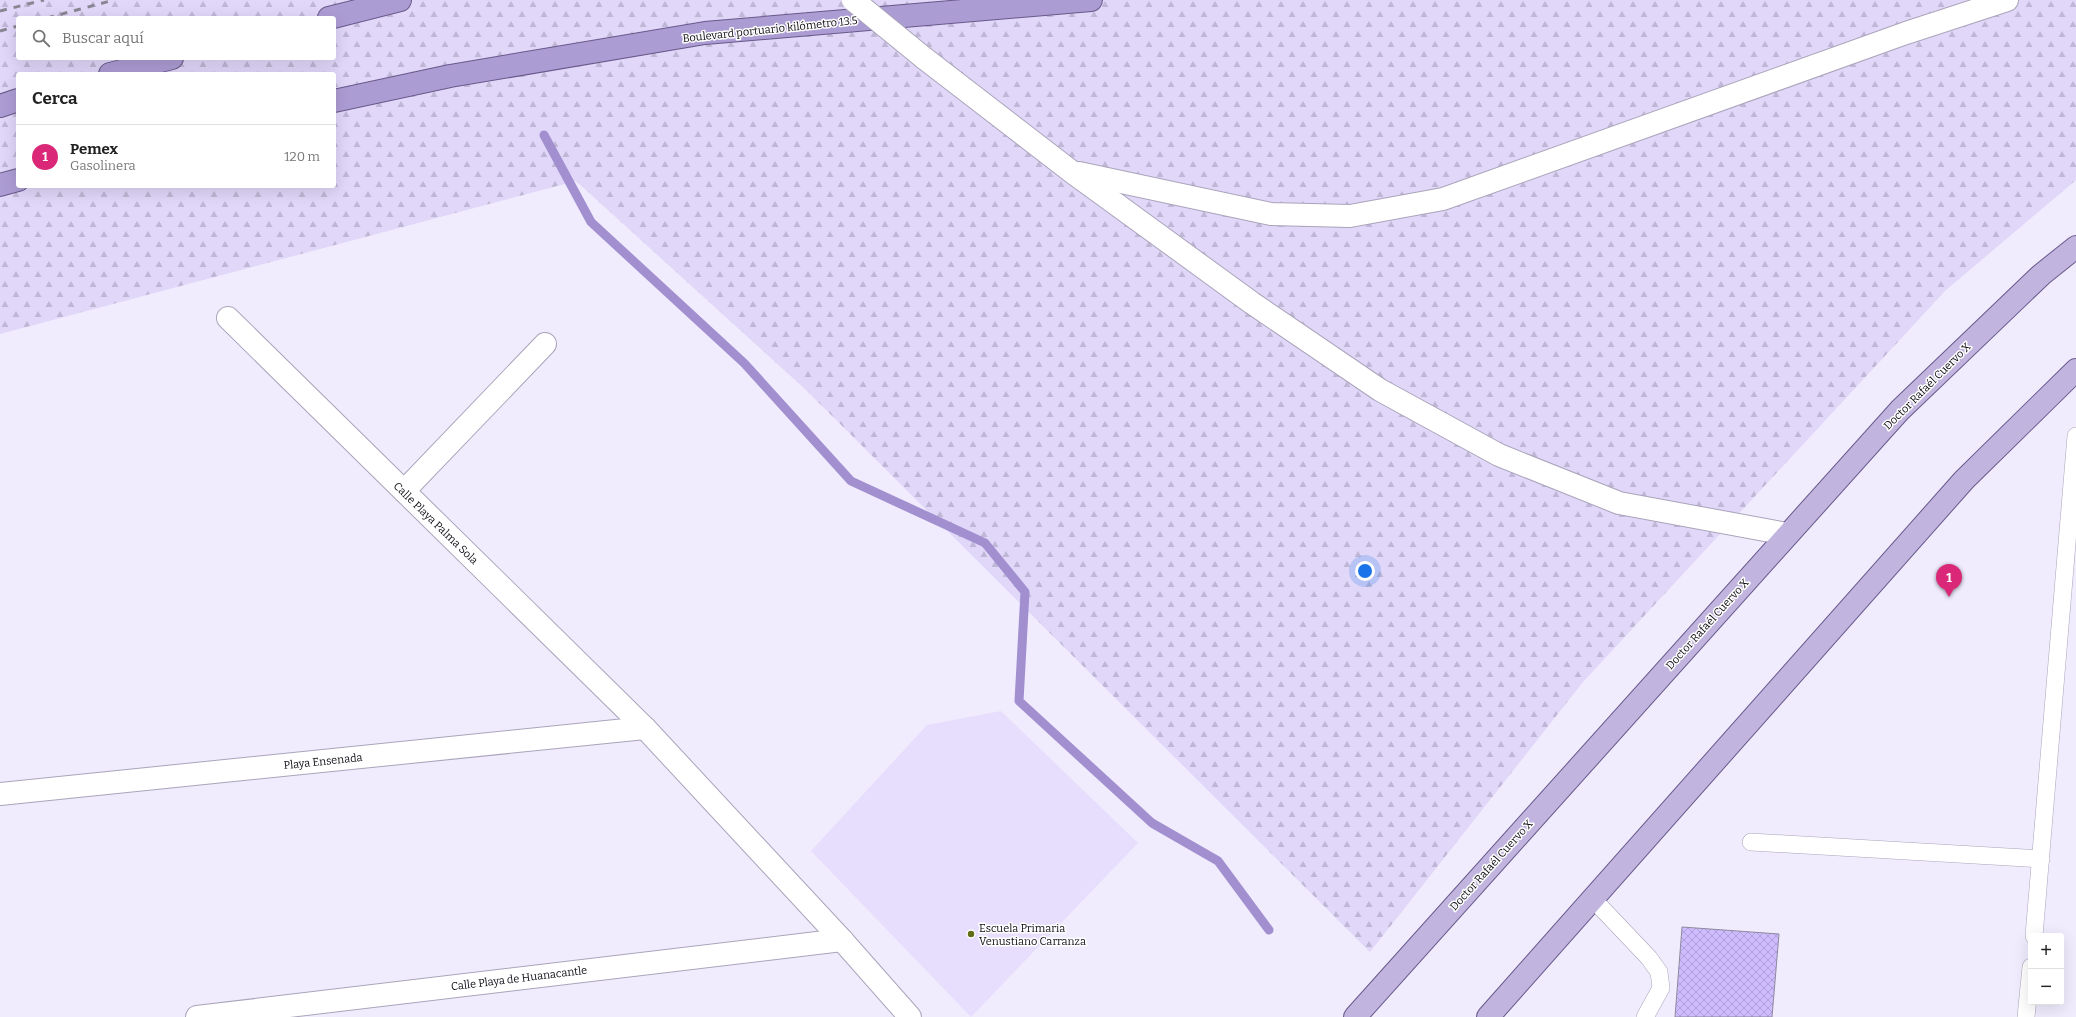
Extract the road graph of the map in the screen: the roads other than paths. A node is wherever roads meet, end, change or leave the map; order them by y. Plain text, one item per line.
1 (400, 0) edge
2 (853, 0) edge
3 (1091, 0) edge
4 (2007, 0) edge
5 (336, 16) edge
6 (164, 60) edge
7 (118, 72) edge
8 (16, 92) edge
9 (0, 95) edge
10 (16, 101) edge
11 (336, 101) edge
12 (0, 106) edge
13 (1072, 172) junction
14 (16, 181) edge
15 (0, 185) edge
16 (2076, 247) edge
17 (228, 318) dead end
18 (545, 344) dead end
19 (2076, 370) edge
20 (2076, 436) edge
21 (404, 491) junction
22 (1787, 534) junction
23 (645, 728) junction
24 (0, 794) edge
25 (1751, 842) dead end
26 (2041, 859) junction
27 (1592, 898) junction
28 (2034, 933) edge
29 (842, 940) junction
30 (2031, 969) edge
31 (197, 1017) edge
32 (910, 1017) edge
33 (1355, 1017) edge
34 (1488, 1017) edge
35 (1645, 1017) edge
36 (2026, 1017) edge

1 - 5 highway
2 - 13 street, bridge
3 - 11 highway, Boulevard portuario kilómetro 13.5
4 - 13 street
6 - 7 highway
8 - 9 highway
10 - 12 highway
13 - 22 street
14 - 15 highway
16 - 22 main road, Doctor Rafaél Cuervo X
17 - 21 street, Calle Playa Palma Sola
18 - 21 street
19 - 27 main road
20 - 26 lane
21 - 23 street, Calle Playa Palma Sola
22 - 33 main road, Doctor Rafaél Cuervo X
23 - 24 street, Playa Ensenada
23 - 29 street, Calle Playa Palma Sola
25 - 26 lane
26 - 28 lane
27 - 34 main road
27 - 35 lane
29 - 31 street, Calle Playa de Huanacantle
29 - 32 street, Calle Playa Palma Sola
30 - 36 lane

